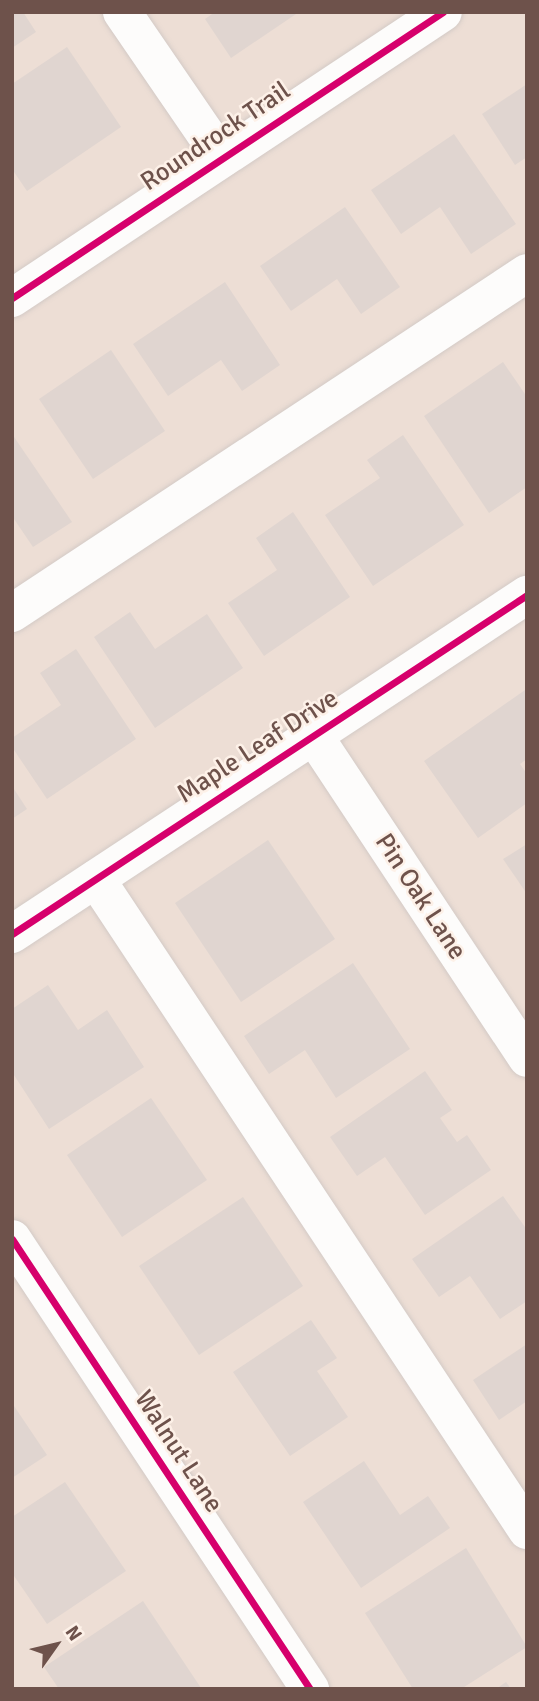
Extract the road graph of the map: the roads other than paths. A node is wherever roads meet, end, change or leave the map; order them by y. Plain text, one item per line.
1 (122, 12) edge
2 (442, 12) edge
3 (222, 158) junction
4 (527, 273) edge
5 (12, 298) edge
6 (527, 595) edge
7 (12, 613) edge
8 (314, 736) junction
9 (96, 879) junction
10 (12, 934) edge
11 (527, 1058) edge
12 (12, 1239) edge
13 (527, 1530) edge
14 (310, 1689) edge

1 - 3 street
2 - 3 street, Roundrock Trail
3 - 5 street, Roundrock Trail
4 - 7 street
6 - 8 street, Maple Leaf Drive
8 - 9 street, Maple Leaf Drive
8 - 11 street, Pin Oak Lane
9 - 10 street, Maple Leaf Drive
9 - 13 street
12 - 14 street, Walnut Lane

